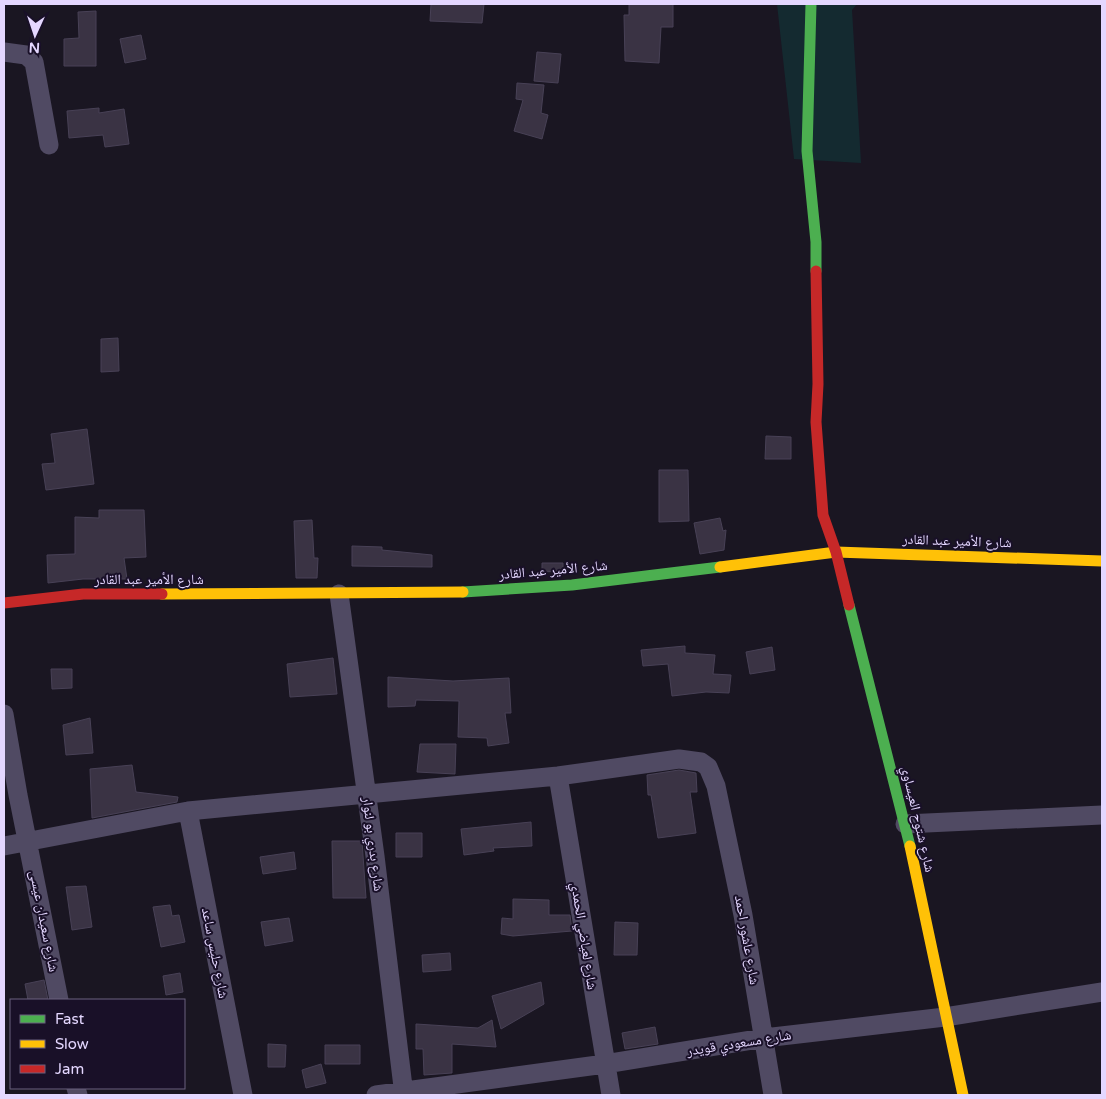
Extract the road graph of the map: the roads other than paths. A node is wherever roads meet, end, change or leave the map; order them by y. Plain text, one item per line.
1 (811, 4) edge
2 (4, 52) edge
3 (48, 146) dead end
4 (836, 552) junction
5 (1102, 561) edge
6 (339, 594) junction
7 (4, 603) edge
8 (4, 714) edge
9 (558, 776) junction
10 (366, 794) junction
11 (188, 810) junction
12 (1102, 815) edge
13 (905, 824) junction
14 (28, 841) junction
15 (4, 846) edge
16 (1102, 992) edge
17 (59, 999) edge
18 (945, 1017) junction
19 (764, 1038) junction
20 (605, 1064) junction
21 (403, 1093) edge
22 (243, 1095) edge
23 (376, 1095) edge
24 (611, 1095) edge
25 (773, 1095) edge
26 (963, 1095) edge

1 - 4 street, شارع شتوح العيساوي
2 - 3 street
4 - 5 street, شارع الأمير عبد القادر
4 - 6 street, شارع الأمير عبد القادر
4 - 13 street, شارع شتوح العيساوي
6 - 7 street, شارع الأمير عبد القادر
6 - 10 street, شارع بدري بو لنوار
8 - 14 street, شارع سعيدان عيسى
9 - 10 street
9 - 19 street, شارع عاشور احمد
9 - 20 street, شارع لعياضي الحمدي
10 - 11 street
10 - 21 street, شارع بدري بو لنوار
11 - 14 street
11 - 22 street, شارع حليس ساعد
12 - 13 street
13 - 18 street, شارع شتوح العيساوي
14 - 15 street
14 - 17 street, شارع سعيدان عيسى
16 - 18 street, شارع مسعودي قويدر
18 - 19 street, شارع مسعودي قويدر
18 - 26 street, شارع شتوح العيساوي
19 - 20 street, شارع مسعودي قويدر
19 - 25 street, شارع عاشور احمد
20 - 21 street, شارع مسعودي قويدر
20 - 24 street, شارع لعياضي الحمدي
21 - 23 street, شارع مسعودي قويدر

